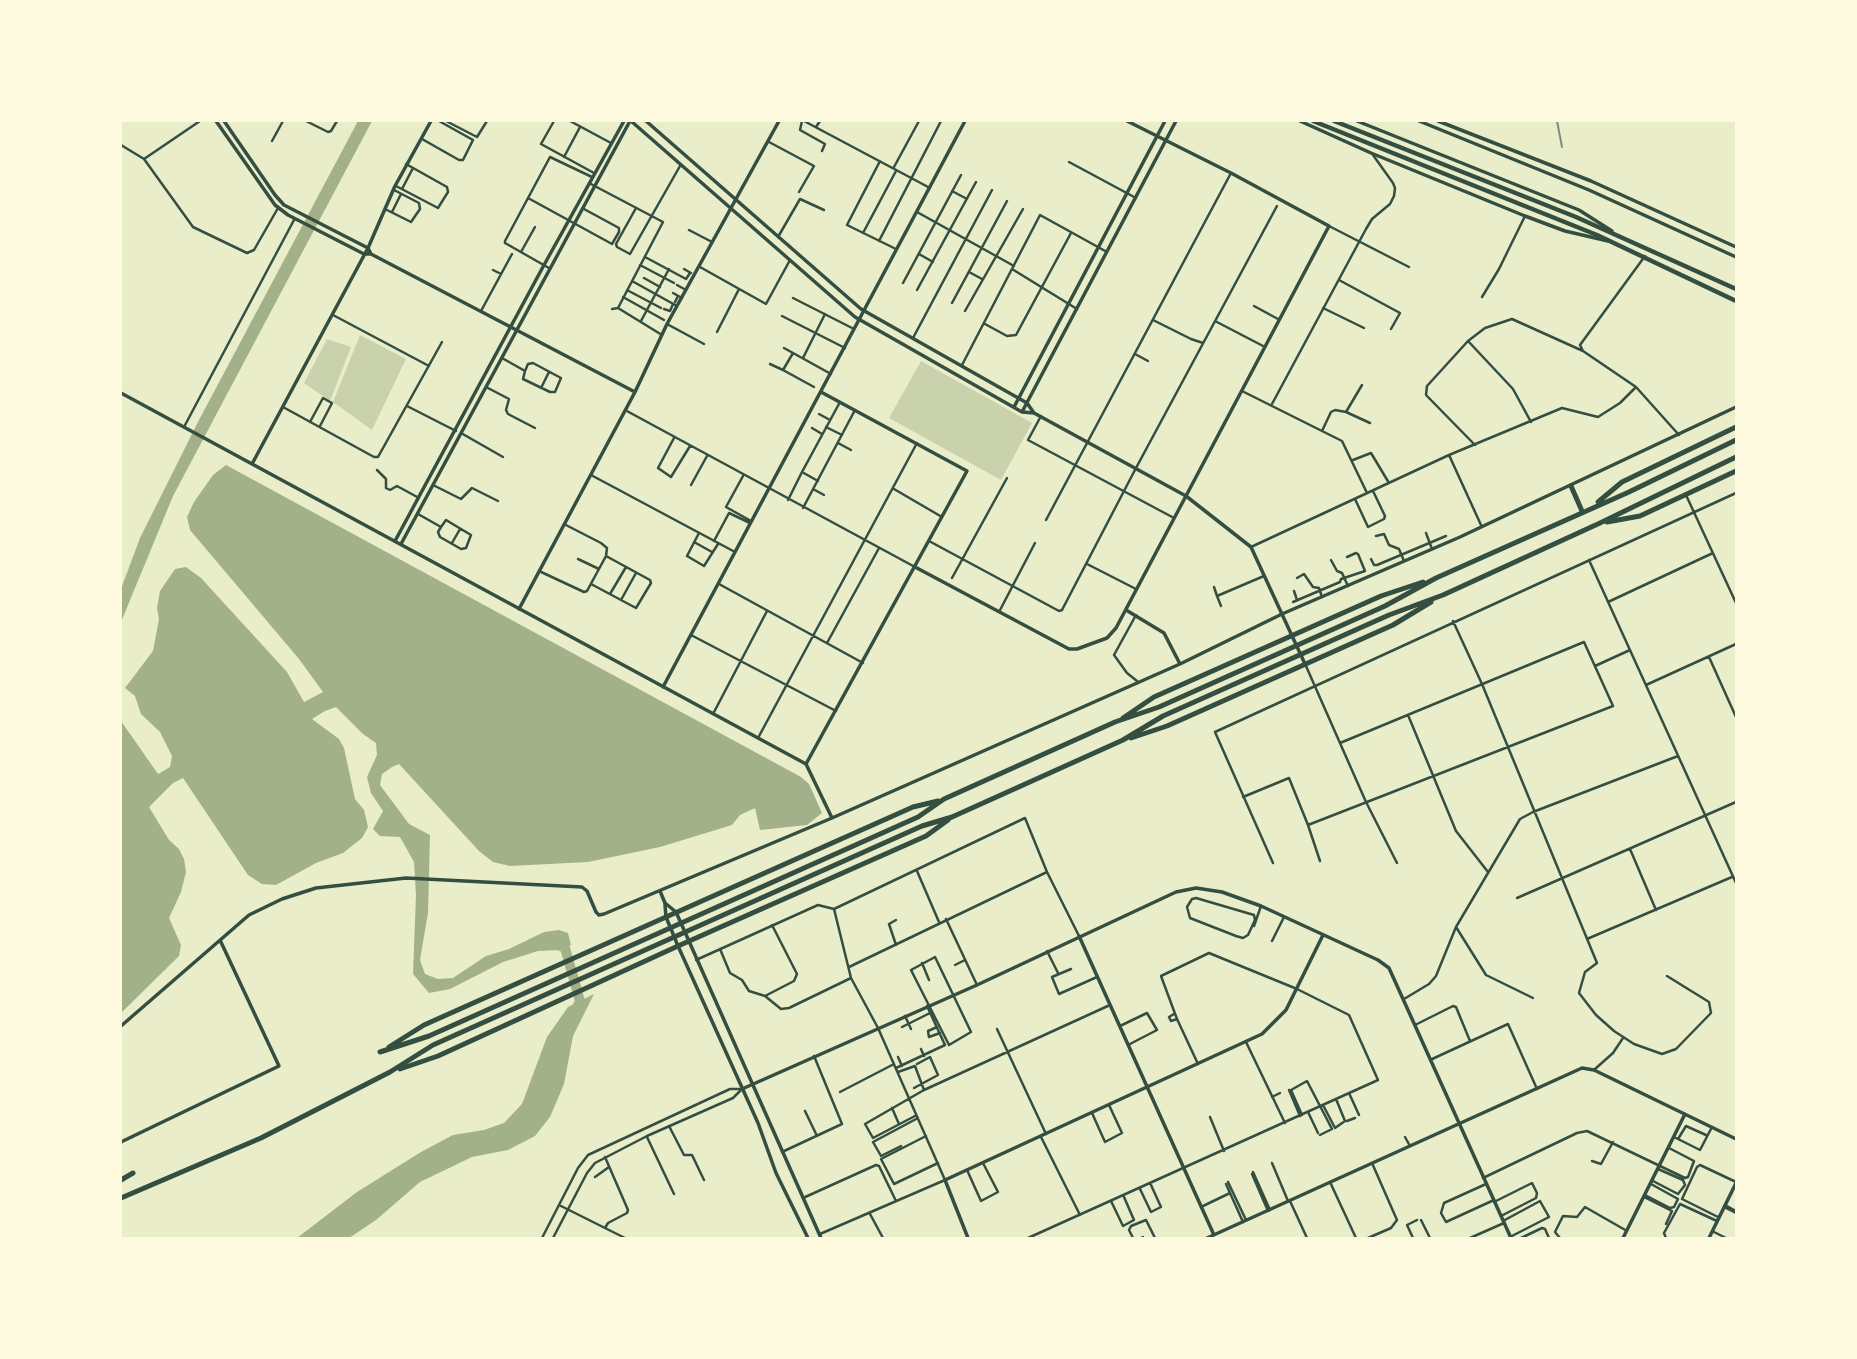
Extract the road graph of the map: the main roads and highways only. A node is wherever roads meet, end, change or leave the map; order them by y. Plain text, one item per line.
1 (1313, 121) edge
2 (1334, 121) edge
3 (1736, 289) edge
4 (1736, 300) edge
5 (1736, 427) edge
6 (1733, 442) edge
7 (1736, 457) edge
8 (1736, 471) edge
9 (1570, 486) road end
10 (1593, 506) junction
11 (1582, 511) junction
12 (1600, 523) junction
13 (1436, 578) junction
14 (1443, 594) junction
15 (1115, 722) junction
16 (1123, 740) junction
17 (944, 799) junction
18 (952, 817) junction
19 (390, 1072) junction
20 (134, 1173) dead end
21 (121, 1179) edge
22 (121, 1201) edge

1 - 4 highway
2 - 3 highway
5 - 10 highway
6 - 10 highway
7 - 12 highway
8 - 12 highway
9 - 11 highway
10 - 11 highway
11 - 13 highway
12 - 14 highway
13 - 15 highway
13 - 15 highway
14 - 16 highway
14 - 16 highway
15 - 17 highway
16 - 18 highway
17 - 17 highway
18 - 19 highway
18 - 19 highway
19 - 22 highway
20 - 21 highway

